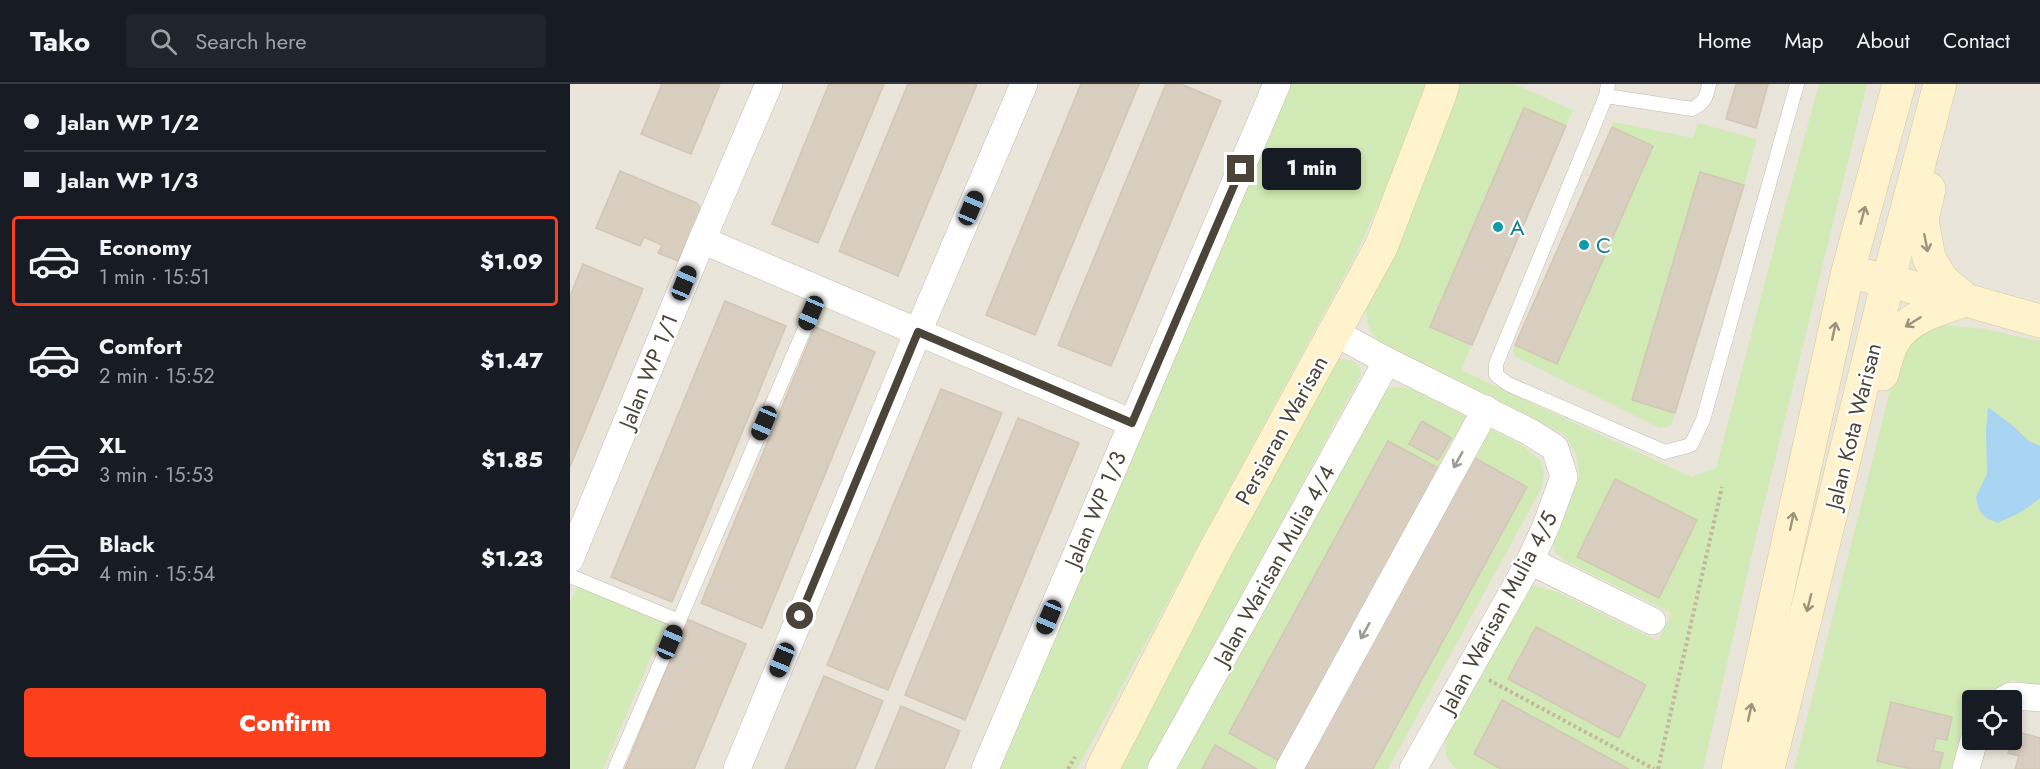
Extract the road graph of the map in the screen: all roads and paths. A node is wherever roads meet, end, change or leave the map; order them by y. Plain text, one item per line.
1 (769, 84) edge
2 (1024, 84) edge
3 (1277, 84) edge
4 (1443, 84) edge
5 (1709, 84) edge
6 (1797, 84) edge
7 (1899, 84) edge
8 (1940, 84) edge
9 (1954, 84) edge
10 (1607, 90) edge
11 (702, 240) junction
12 (1848, 271) junction
13 (1888, 281) junction
14 (821, 291) junction
15 (1966, 300) junction
16 (2040, 321) edge
17 (918, 332) junction
18 (1334, 332) junction
19 (1387, 361) junction
20 (1486, 409) junction
21 (1132, 423) junction
22 (1840, 478) junction
23 (1722, 487) dead end
24 (570, 559) edge
25 (1530, 561) junction
26 (570, 576) edge
27 (679, 621) junction
28 (1652, 621) dead end
29 (1470, 669) junction
30 (2022, 697) edge
31 (2038, 698) edge
32 (1971, 750) edge
33 (1418, 768) edge
34 (615, 769) edge
35 (736, 769) edge
36 (985, 769) edge
37 (1102, 769) edge
38 (1161, 769) edge
39 (1289, 769) edge
40 (1656, 769) edge
41 (1738, 769) edge
42 (1768, 769) edge
43 (1966, 769) edge

1 - 11 street, Jalan WP 1/1
2 - 17 street
3 - 21 street, Jalan WP 1/3
4 - 18 street, Persiaran Warisan
5 - 10 lane
6 - 10 lane
12 -> 7 street, Jalan Kota Warisan
8 - 13 street, Jalan Kota Warisan
9 -> 15 street
11 - 14 street
11 - 24 street, Jalan WP 1/1
12 - 13 street
41 -> 12 street, Jalan Kota Warisan
13 - 15 street
13 - 22 street, Jalan Kota Warisan
14 - 17 street
14 - 27 lane
15 - 16 street
15 -> 22 street
17 - 21 street
17 - 35 street
18 - 19 street, Jalan Warisan Mulia 4/5
18 - 37 street, Persiaran Warisan
19 - 20 street, Jalan Warisan Mulia 4/5
19 - 38 street, Jalan Warisan Mulia 4/4
20 - 25 street, Jalan Warisan Mulia 4/5
20 -> 39 street
21 - 36 street, Jalan WP 1/3
22 -> 42 street, Jalan Kota Warisan
23 - 40 path
25 - 28 street
25 - 29 street, Jalan Warisan Mulia 4/5
26 - 27 lane
27 - 34 lane
29 - 33 street, Jalan Warisan Mulia 4/5
29 - 40 path
30 - 31 street
32 - 43 street

